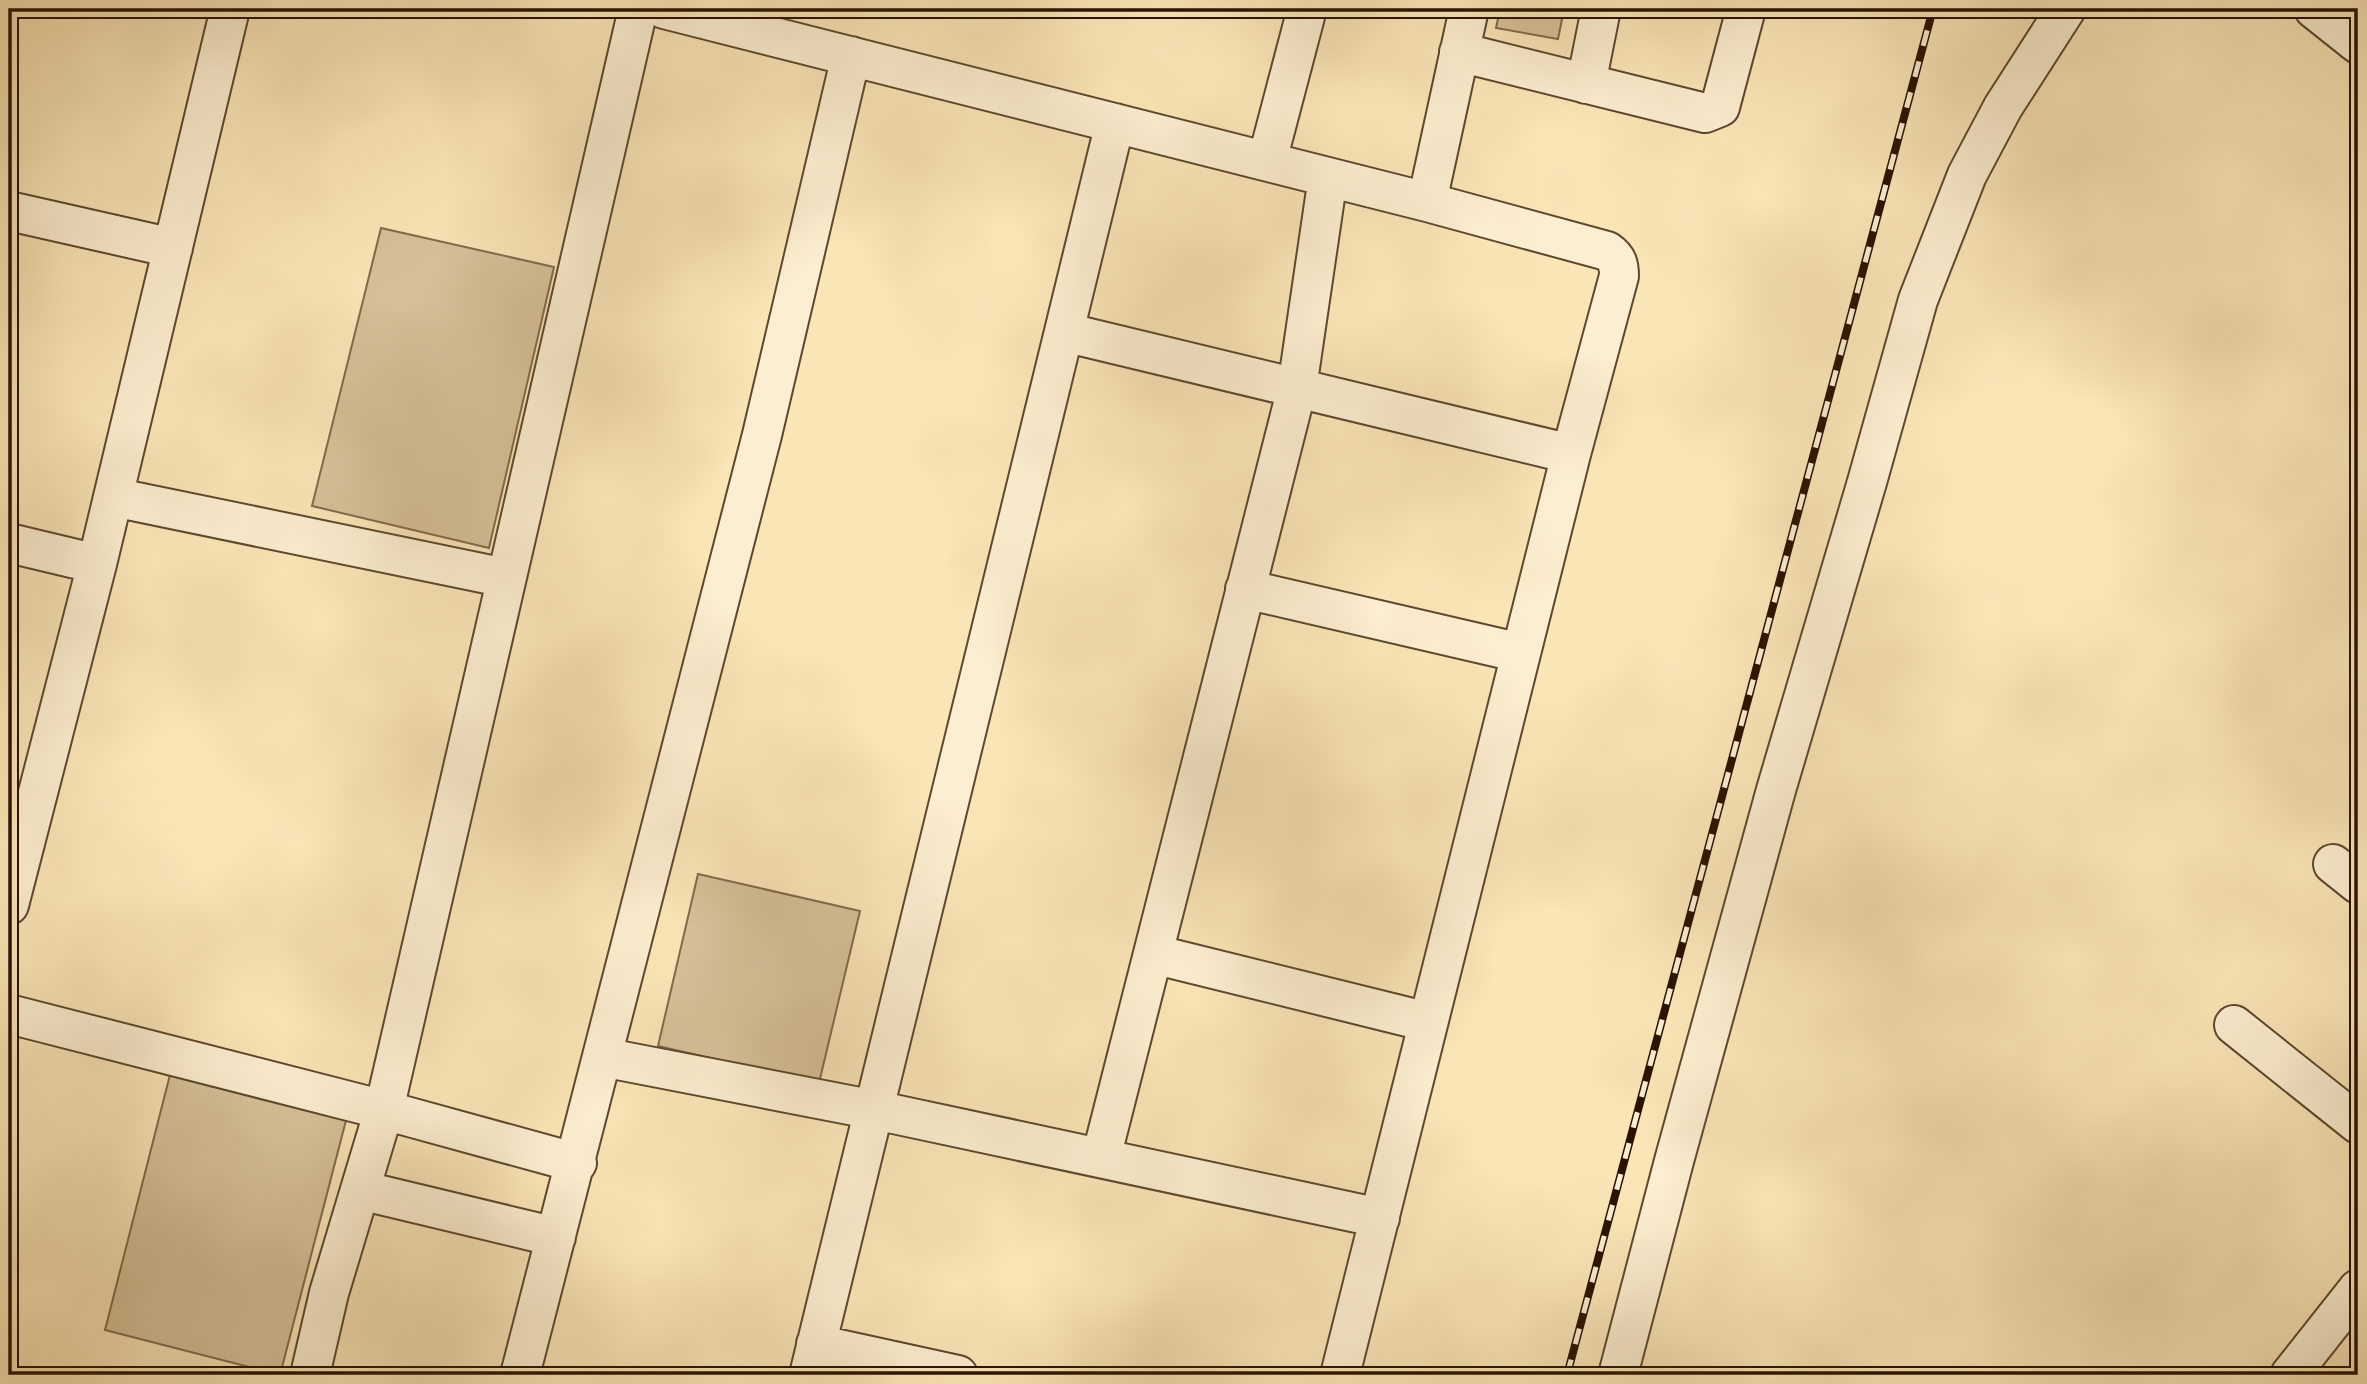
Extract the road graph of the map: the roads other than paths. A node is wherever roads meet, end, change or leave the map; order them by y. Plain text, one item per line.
1 (230, 9) edge
2 (638, 9) edge
3 (664, 9) edge
4 (1307, 9) edge
5 (1469, 9) edge
6 (1601, 9) edge
7 (1745, 9) edge
8 (2066, 9) edge
9 (2314, 9) edge
10 (2358, 44) edge
11 (1459, 52) junction
12 (851, 56) junction
13 (1586, 84) junction
14 (1115, 123) junction
15 (1266, 161) junction
16 (1328, 177) junction
17 (1427, 202) junction
18 (9, 211) edge
19 (173, 248) junction
20 (1064, 332) junction
21 (1297, 388) junction
22 (1571, 454) junction
23 (113, 497) junction
24 (9, 542) edge
25 (97, 564) junction
26 (506, 578) junction
27 (1245, 589) junction
28 (1521, 653) junction
29 (9, 905) edge
30 (1153, 954) junction
31 (9, 1014) edge
32 (1428, 1023) junction
33 (2234, 1025) dead end
34 (602, 1057) junction
35 (384, 1110) junction
36 (875, 1110) junction
37 (2358, 1124) edge
38 (1101, 1158) junction
39 (576, 1163) junction
40 (360, 1190) junction
41 (1380, 1218) junction
42 (556, 1237) junction
43 (2358, 1289) edge
44 (813, 1360) edge
45 (310, 1375) edge
46 (520, 1375) edge
47 (958, 1375) edge
48 (1340, 1375) edge
49 (1618, 1375) edge
50 (2290, 1375) edge

1 - 19 street
2 - 26 street
3 - 12 street
4 - 15 street
5 - 11 street
6 - 13 street
7 - 13 street
8 - 49 street
9 - 10 street
11 - 13 street
11 - 17 street
12 - 14 street
12 - 34 street
14 - 15 street
14 - 20 street
15 - 16 street
16 - 17 street
16 - 21 street
17 - 22 street
18 - 19 street
19 - 23 street
20 - 21 street
20 - 36 street
21 - 22 street
21 - 27 street
22 - 28 street
23 - 25 street
23 - 26 street
24 - 25 street
25 - 29 street
26 - 35 street
27 - 28 street
27 - 30 street
28 - 32 street
30 - 32 street
30 - 38 street
31 - 35 street
32 - 41 street
33 - 37 street
34 - 36 street
34 - 39 street
35 - 39 street
35 - 40 street
36 - 38 street
36 - 44 street
38 - 41 street
39 - 42 street
40 - 42 street
40 - 45 street
41 - 48 street
42 - 46 street
43 - 50 street
44 - 47 street

